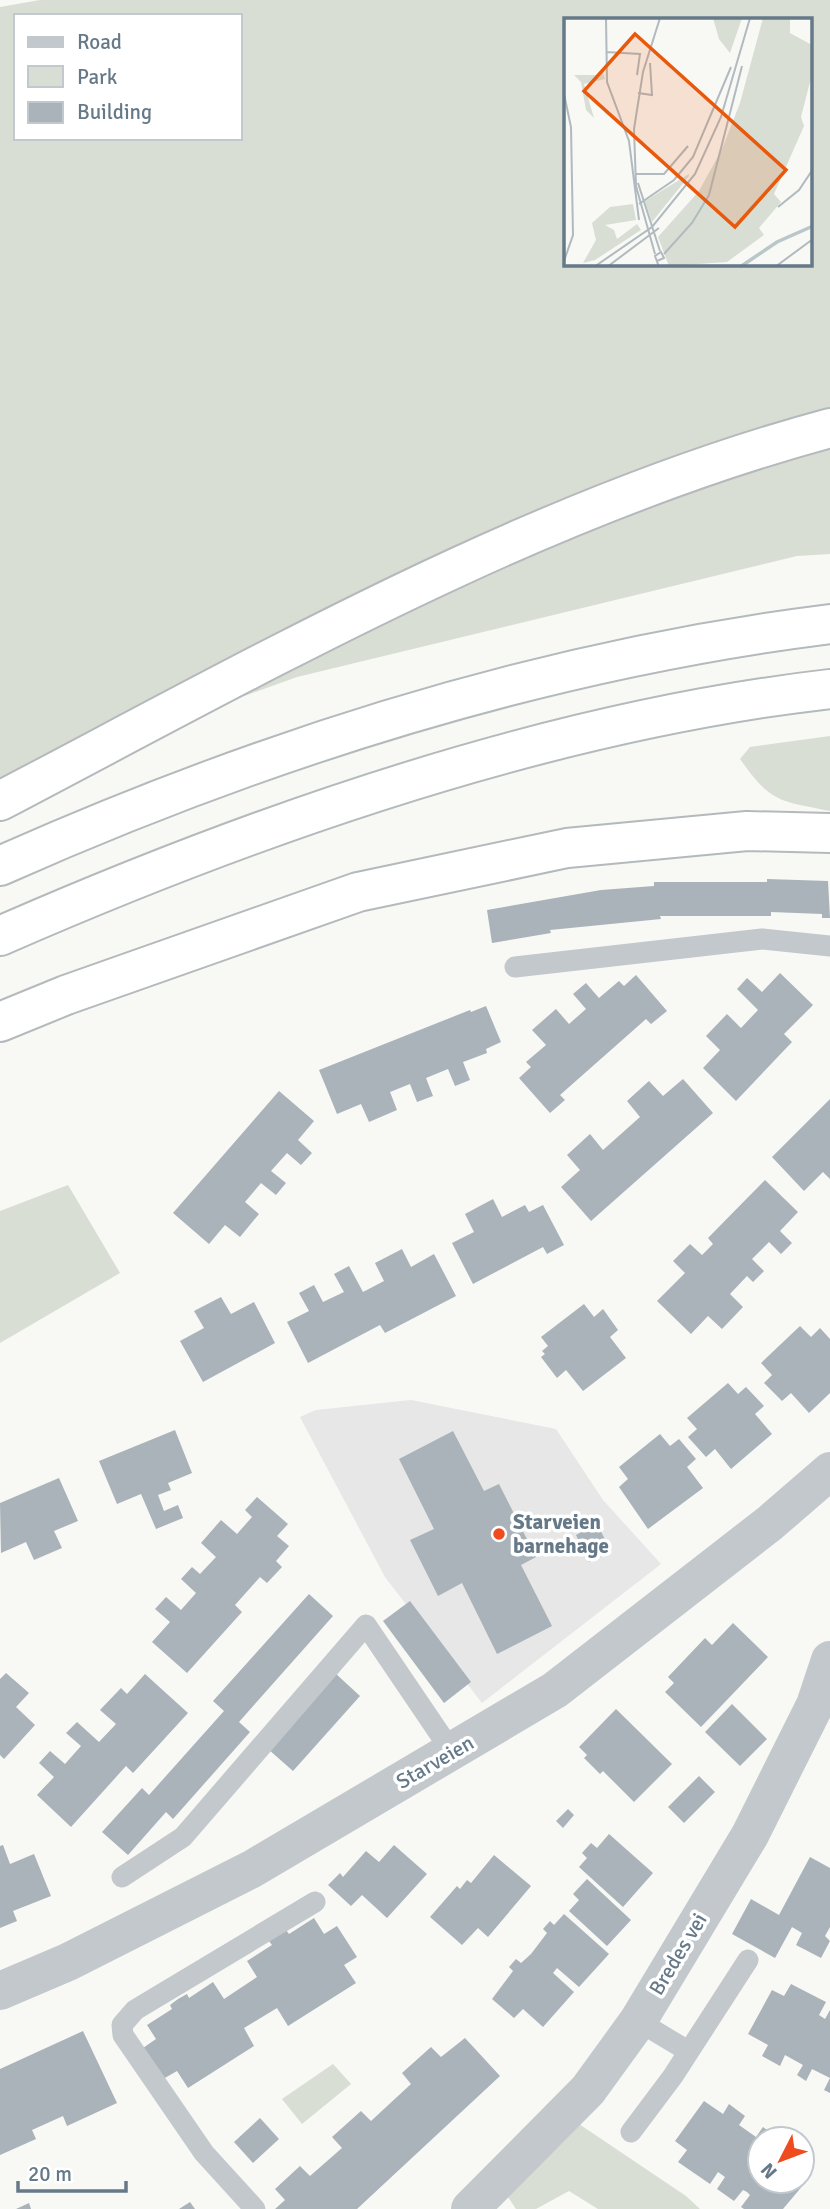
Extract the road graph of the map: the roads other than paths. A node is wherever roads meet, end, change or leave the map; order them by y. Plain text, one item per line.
1 (830, 428) edge
2 (830, 624) edge
3 (830, 688) edge
4 (0, 801) edge
5 (830, 833) edge
6 (0, 866) edge
7 (0, 936) edge
8 (830, 946) edge
9 (515, 967) dead end
10 (0, 1022) edge
11 (830, 1471) edge
12 (830, 1660) edge
13 (452, 1752) junction
14 (122, 1877) dead end
15 (315, 1902) dead end
16 (748, 1960) dead end
17 (0, 1991) edge
18 (638, 2021) junction
19 (688, 2051) junction
20 (631, 2132) dead end
21 (255, 2209) edge
22 (470, 2209) edge

1 - 4 highway
2 - 6 highway
3 - 7 highway
5 - 10 highway
8 - 9 lane
11 - 13 street, Starveien
12 - 18 street, Bredes vei
13 - 14 lane
13 - 17 street, Starveien
15 - 21 lane
16 - 19 lane
18 - 19 lane
18 - 22 street, Bredes vei
19 - 20 lane

